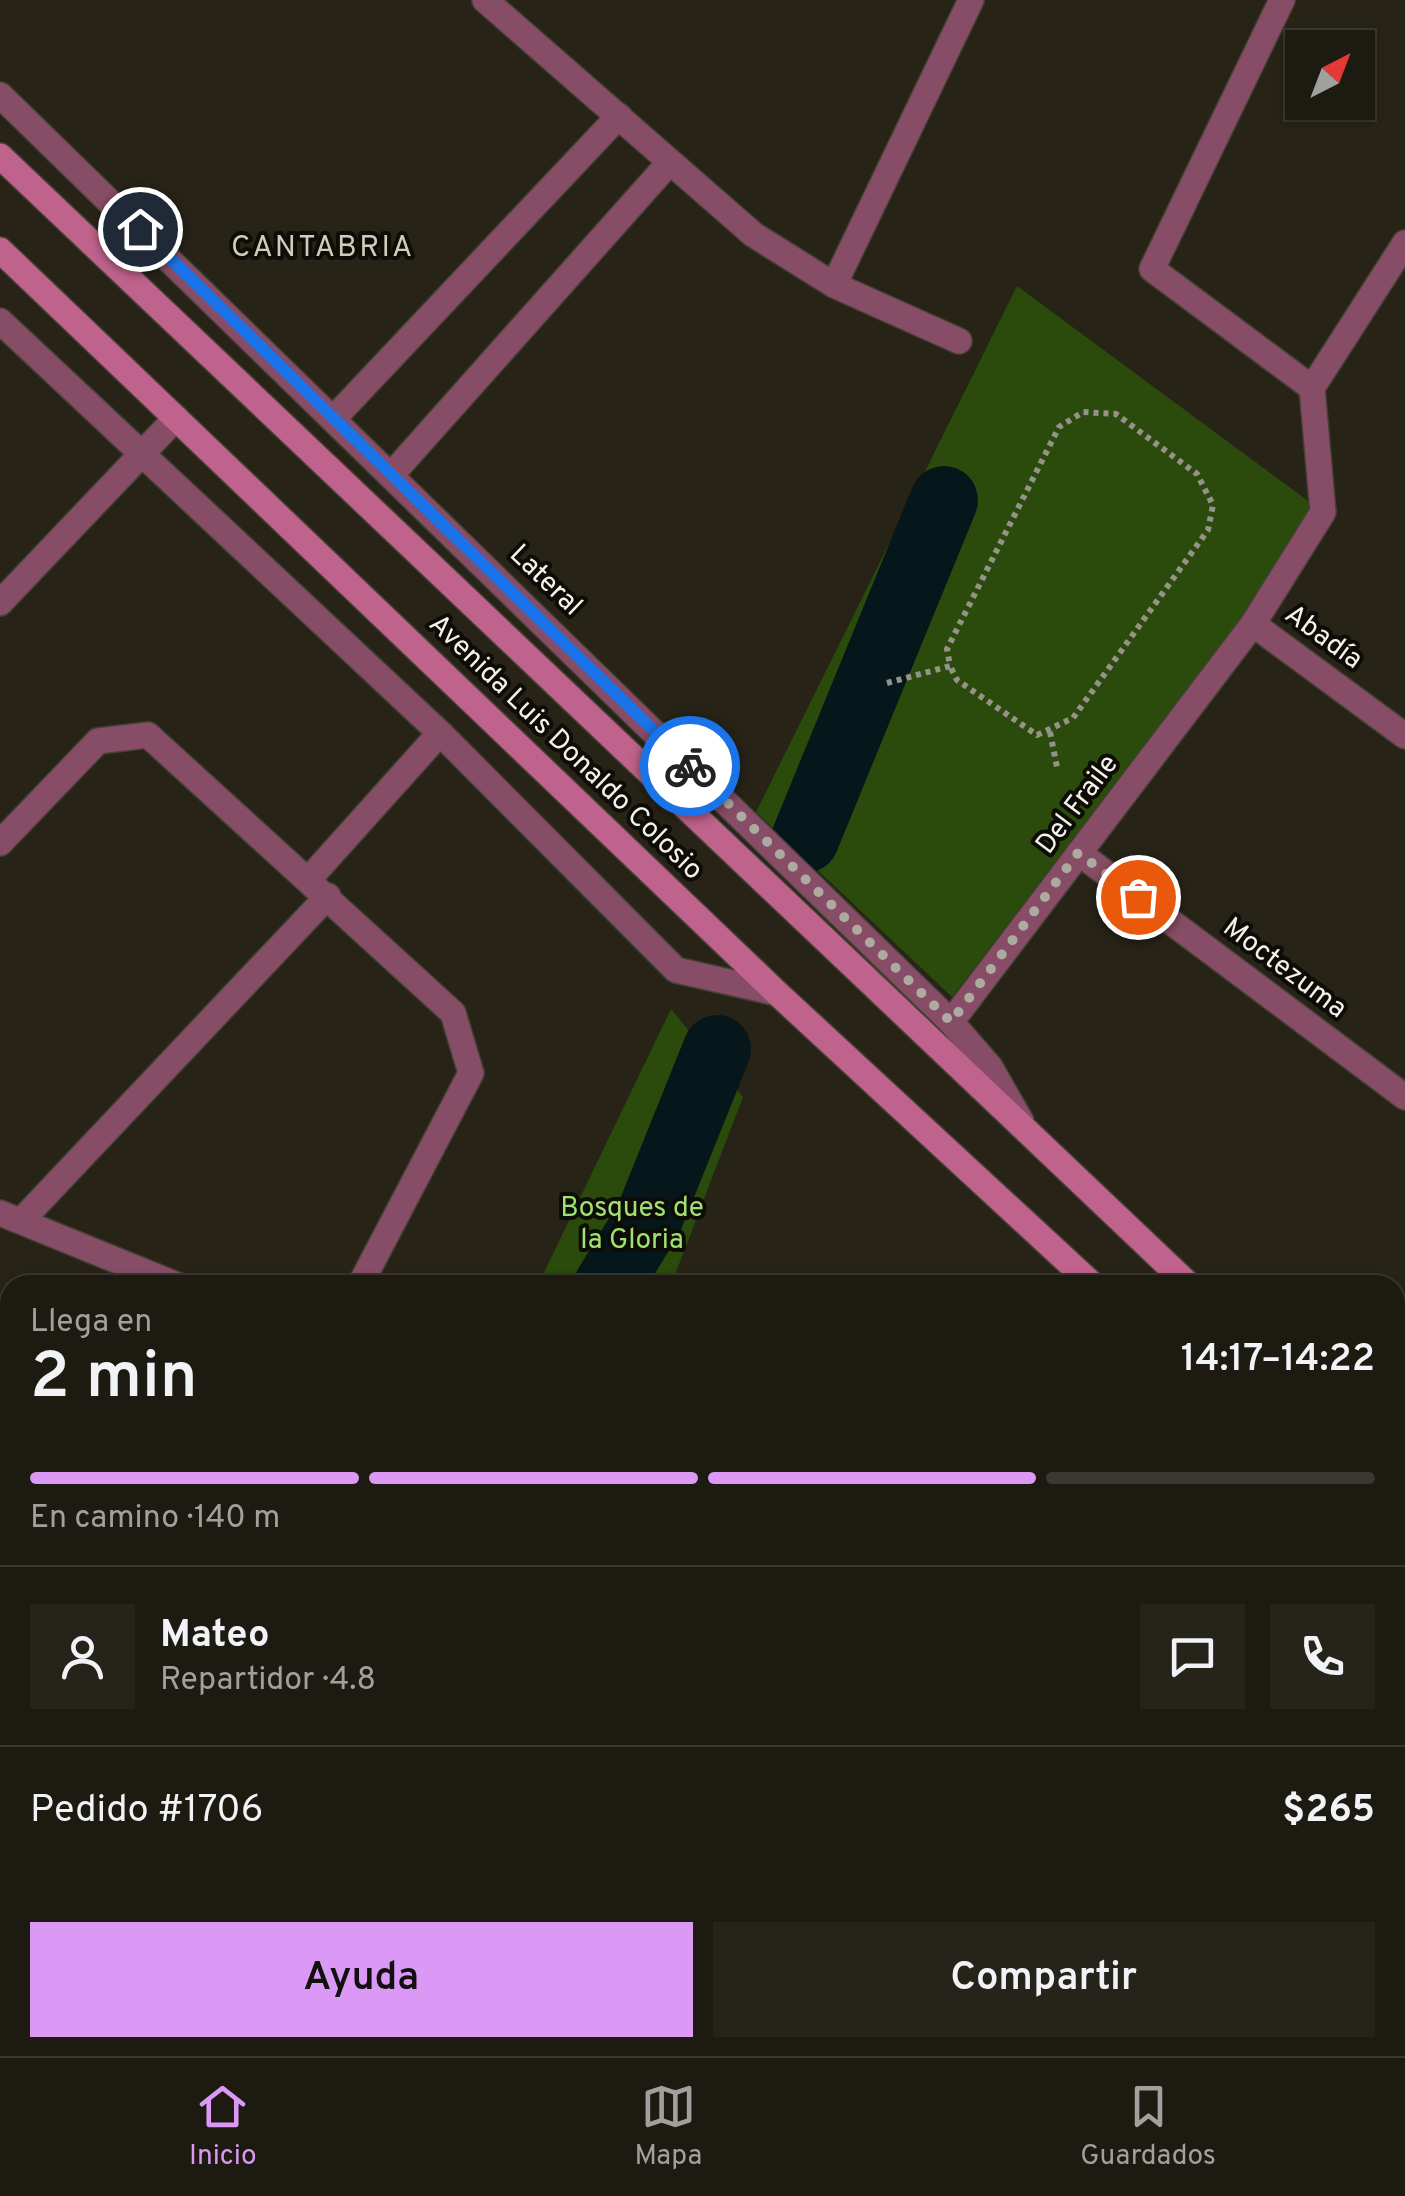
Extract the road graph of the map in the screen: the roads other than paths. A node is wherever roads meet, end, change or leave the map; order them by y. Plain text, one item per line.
1 (485, 0) edge
2 (971, 0) edge
3 (1282, 0) edge
4 (0, 95) edge
5 (619, 116) junction
6 (0, 156) edge
7 (669, 163) junction
8 (1405, 243) edge
9 (0, 250) edge
10 (834, 286) junction
11 (0, 321) edge
12 (959, 341) dead end
13 (1312, 388) junction
14 (336, 417) junction
15 (176, 418) junction
16 (143, 453) junction
17 (393, 474) junction
18 (0, 604) edge
19 (1253, 624) junction
20 (440, 733) junction
21 (1405, 736) edge
22 (0, 843) edge
23 (1078, 853) junction
24 (319, 888) junction
25 (778, 993) junction
26 (951, 1022) junction
27 (1405, 1098) edge
28 (1026, 1130) junction
29 (10, 1217) edge
30 (152, 1275) edge
31 (365, 1275) edge
32 (1082, 1275) edge
33 (1178, 1275) edge

1 - 5 street
2 - 10 street
3 - 13 street
4 - 14 street, Lateral
5 - 7 street
5 - 14 street
6 - 28 street, Avenida Luis Donaldo Colosio
7 - 10 street
7 - 17 street
8 - 13 street
9 - 15 street, Avenida Luis Donaldo Colosio
10 - 12 street
11 - 16 street
13 - 19 street, Del Fraile
14 - 17 street, Lateral
15 - 16 street
15 - 25 street, Avenida Luis Donaldo Colosio
16 - 18 street
16 - 20 street
17 - 26 street, Lateral
19 - 21 street, Abadía
19 - 23 street, Del Fraile
20 - 24 street
20 - 25 street
22 - 24 street
23 - 26 street, Del Fraile
23 - 27 street, Moctezuma
24 - 29 street
24 - 31 street
25 - 32 street, Avenida Luis Donaldo Colosio
26 - 28 street, Lateral
28 - 33 street, Avenida Luis Donaldo Colosio
29 - 30 street

